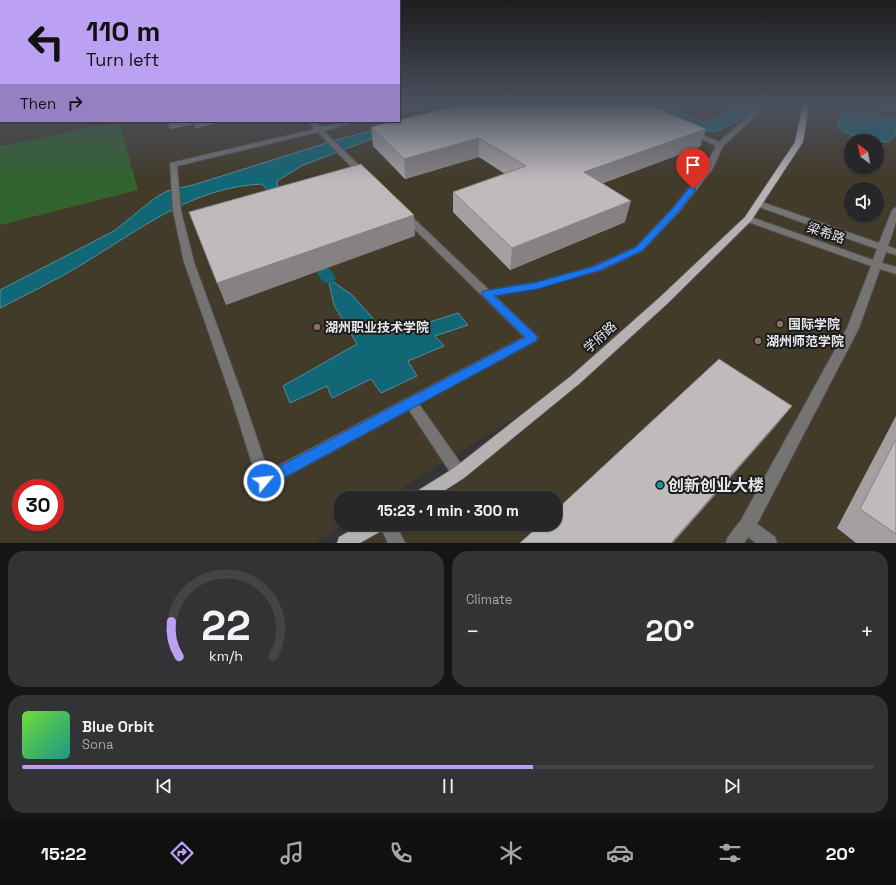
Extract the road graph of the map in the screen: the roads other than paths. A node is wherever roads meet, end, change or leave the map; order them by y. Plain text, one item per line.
1 (684, 129) edge
2 (738, 129) edge
3 (801, 129) edge
4 (318, 130) joint
5 (720, 145) junction
6 (368, 179) edge
7 (759, 204) junction
8 (396, 206) edge
9 (896, 210) edge
10 (748, 219) junction
11 (883, 248) junction
12 (896, 252) edge
13 (876, 264) junction
14 (896, 271) edge
15 (486, 294) junction
16 (411, 403) junction
17 (459, 473) junction
18 (430, 491) edge
19 (747, 526) junction
20 (366, 531) edge
21 (391, 531) edge
22 (346, 543) edge
23 (397, 543) edge
24 (734, 543) edge
25 (769, 543) edge

1 - 5 street
2 - 5 street
3 - 7 main road, 学府路
4 - 6 street
4 - 16 street
5 - 15 street
7 - 10 main road, 学府路
7 - 11 street, 梁希路
8 - 15 street
9 - 11 street
10 - 13 street, 梁希路
10 - 17 main road, 学府路
11 - 12 street, 梁希路
11 - 13 street
13 - 14 street, 梁希路
13 - 19 street
15 - 16 street
16 - 17 street
17 - 18 main road, 学府路
19 - 24 street
19 - 25 street
20 - 22 main road
21 - 23 street

